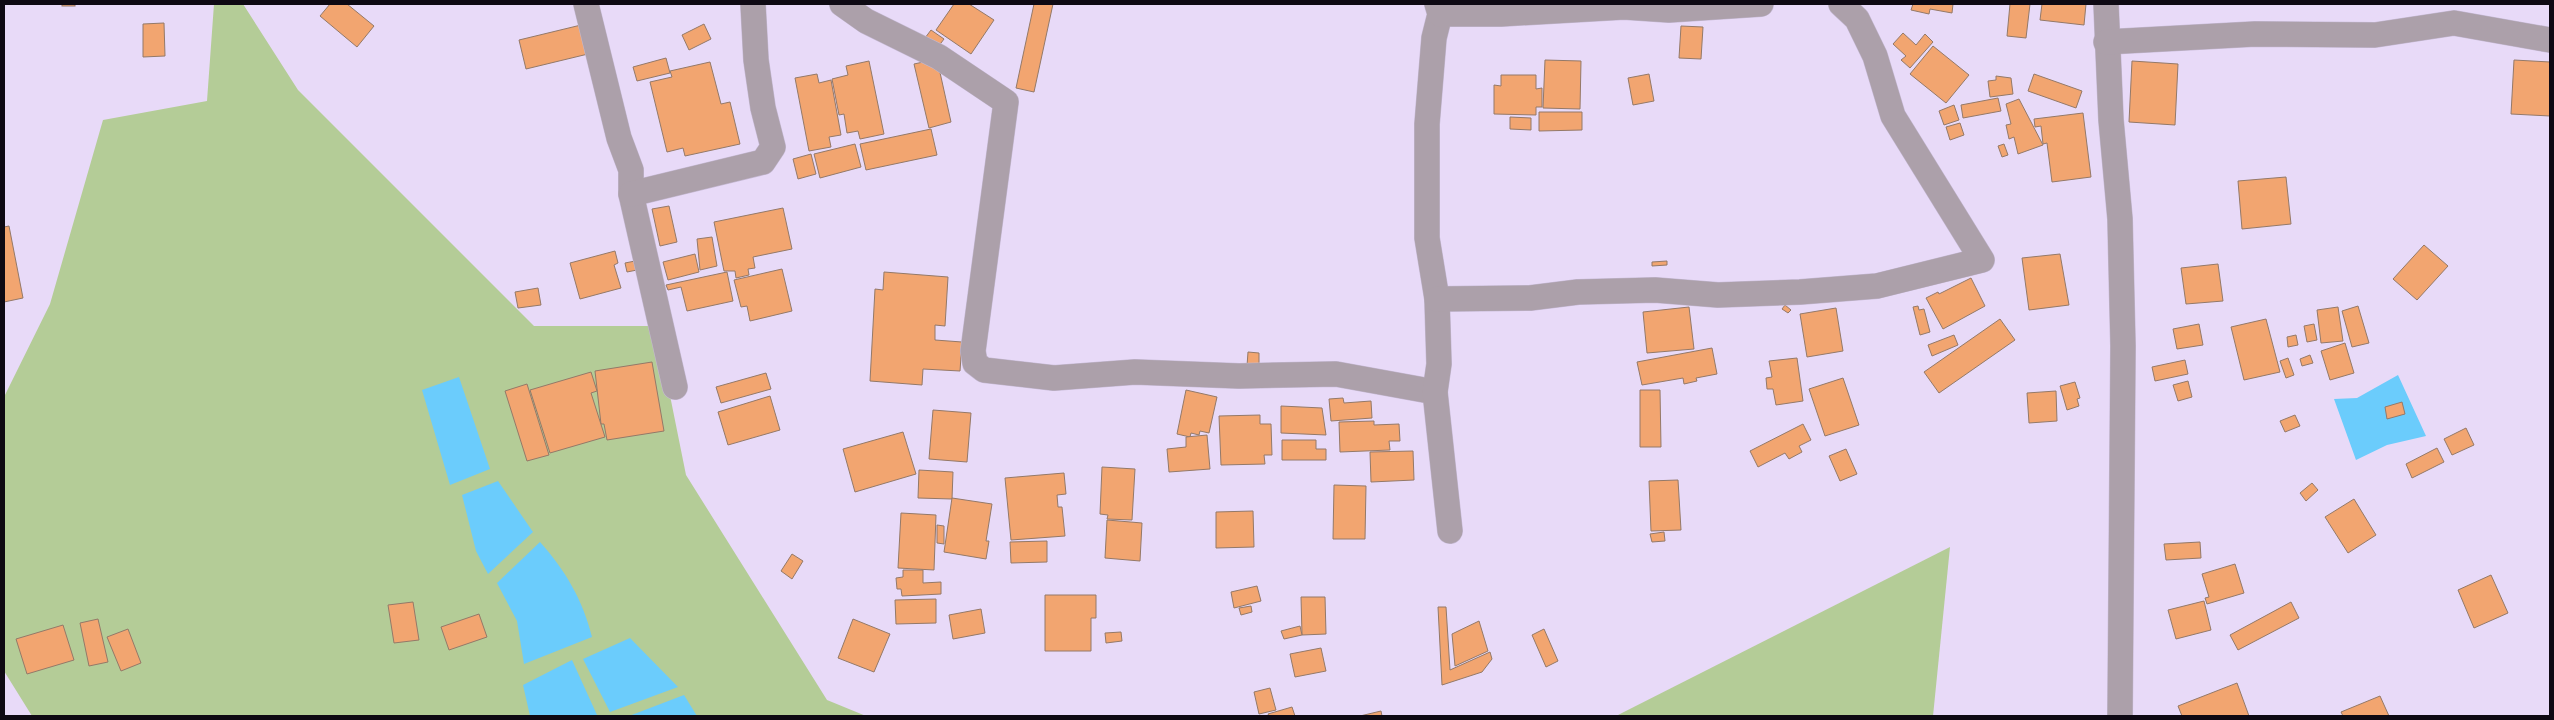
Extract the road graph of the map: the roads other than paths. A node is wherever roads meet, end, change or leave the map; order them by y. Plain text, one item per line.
1 (586, 4) edge
2 (753, 4) edge
3 (842, 4) edge
4 (1761, 4) edge
5 (1841, 4) edge
6 (2106, 4) edge
7 (1439, 9) edge
8 (2550, 40) edge
9 (2106, 42) junction
10 (631, 194) junction
11 (1438, 299) junction
12 (675, 387) dead end
13 (1435, 392) junction
14 (1450, 531) dead end
15 (2120, 716) edge

1 - 10 street
2 - 10 street
3 - 13 street
4 - 7 street
5 - 11 street
6 - 9 street
7 - 11 street
8 - 9 street
9 - 15 street
10 - 12 street
11 - 13 street
13 - 14 street

